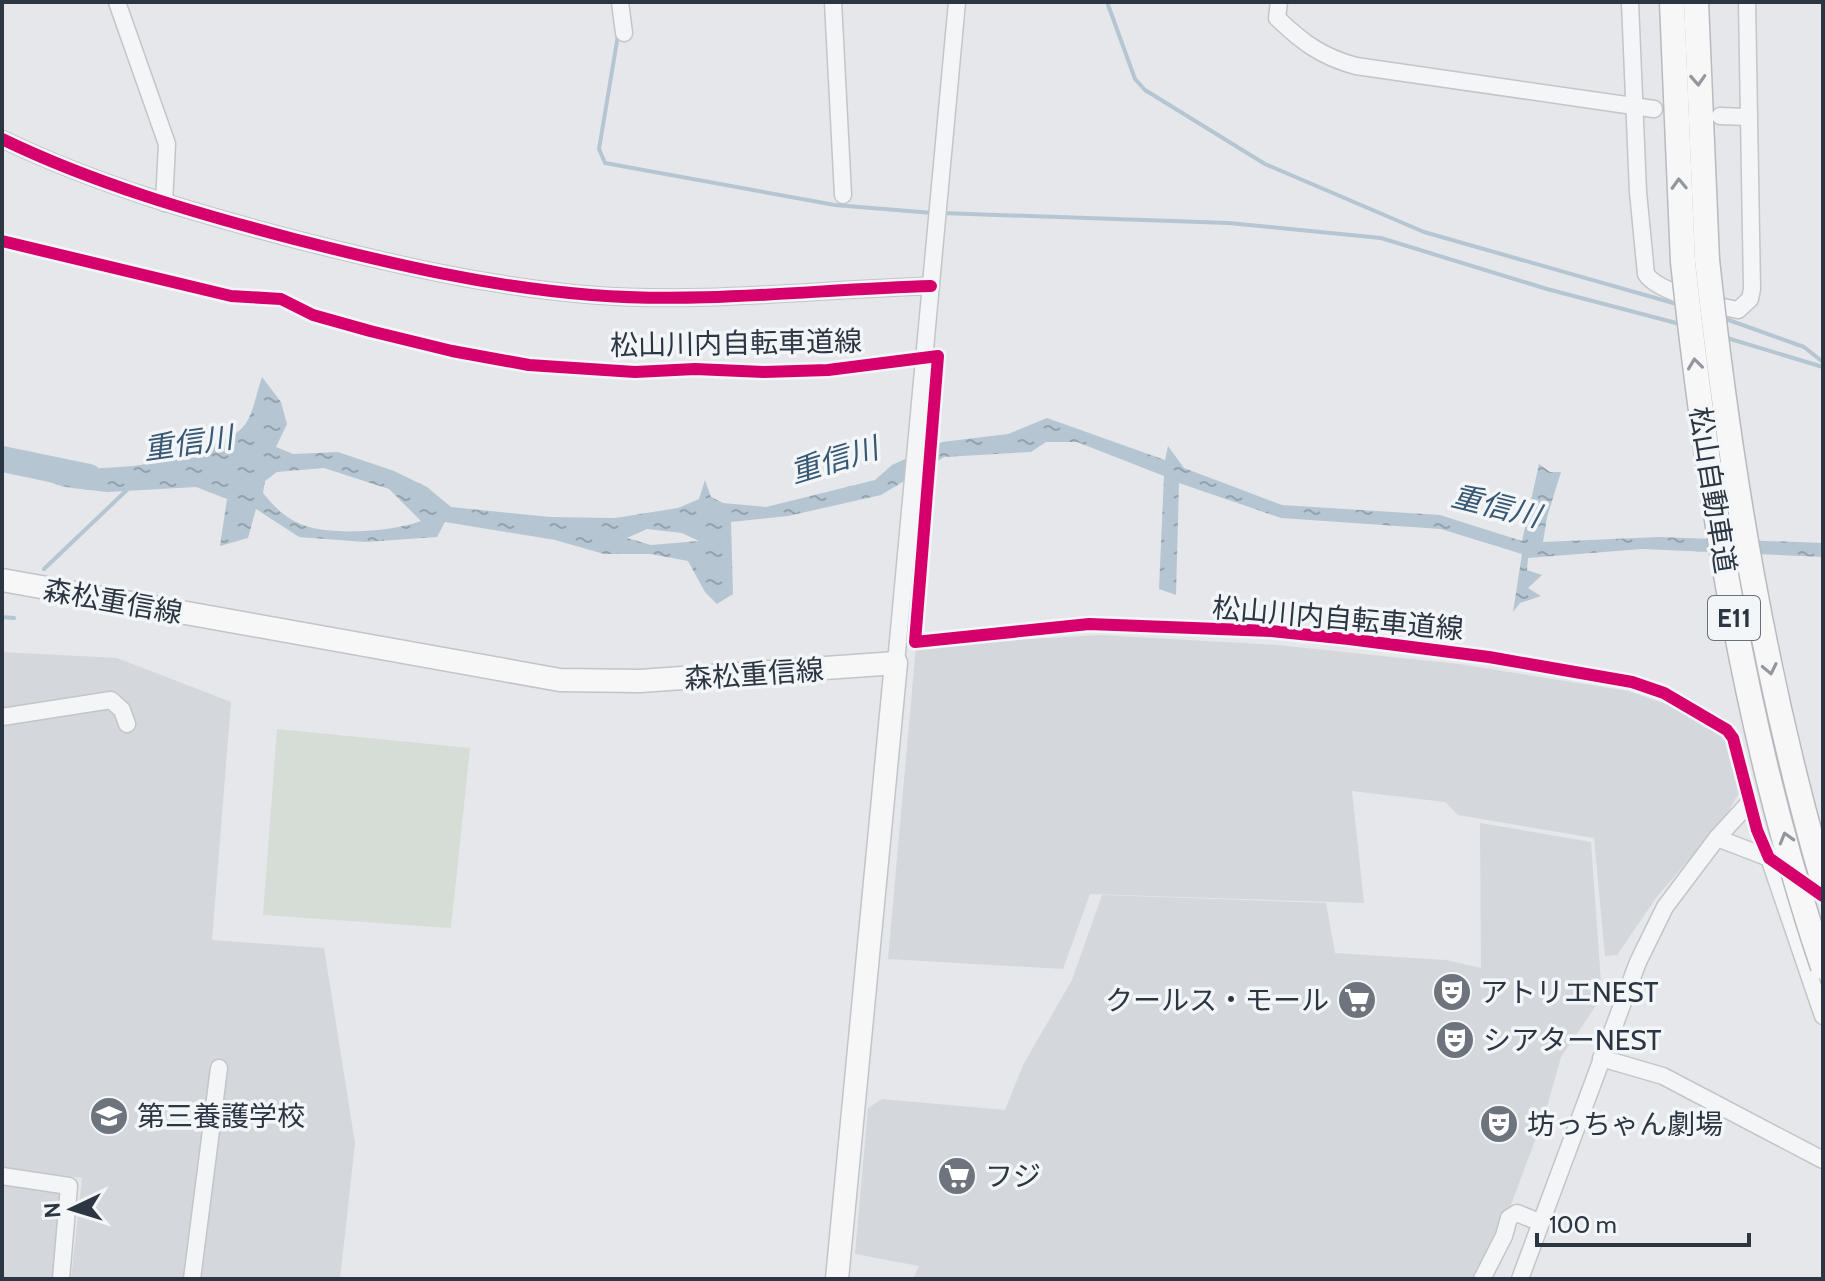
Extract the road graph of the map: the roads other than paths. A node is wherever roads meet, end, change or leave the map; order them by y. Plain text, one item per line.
1 (117, 2) edge
2 (620, 2) edge
3 (833, 2) edge
4 (957, 2) edge
5 (1279, 2) edge
6 (1630, 2) edge
7 (1672, 2) edge
8 (1696, 2) edge
9 (1747, 2) edge
10 (624, 33) dead end
11 (1633, 104) junction
12 (1654, 109) dead end
13 (1720, 116) dead end
14 (1747, 117) junction
15 (2, 139) edge
16 (843, 195) dead end
17 (164, 203) junction
18 (1695, 261) junction
19 (931, 286) junction
20 (2, 580) edge
21 (896, 663) junction
22 (2, 717) edge
23 (127, 724) dead end
24 (1749, 803) dead end
25 (1717, 838) junction
26 (1823, 881) edge
27 (1823, 967) edge
28 (1823, 1016) edge
29 (1601, 1058) junction
30 (219, 1068) dead end
31 (1823, 1160) edge
32 (2, 1176) edge
33 (1541, 1223) junction
34 (61, 1279) edge
35 (192, 1279) edge
36 (837, 1279) edge
37 (1482, 1279) edge
38 (1520, 1279) edge

1 - 17 street
2 - 10 street
3 - 16 street
4 - 19 street
5 - 11 street
6 - 11 street
18 -> 7 highway, 松山自動車道 / E11
8 -> 18 highway, 松山自動車道 / E11
9 - 14 street
11 - 12 street
11 - 14 street
13 - 14 street
15 - 17 street
17 - 19 street
18 -> 26 highway, 松山自動車道 / E11, bridge
27 -> 18 highway, 松山自動車道 / E11, bridge
19 - 21 street
20 - 21 main road, 森松重信線
21 - 36 main road
22 - 23 street
24 - 25 street
25 - 28 street
25 - 29 street
29 - 31 street
29 - 33 street
30 - 35 street
32 - 34 street
33 - 37 street
33 - 38 street

